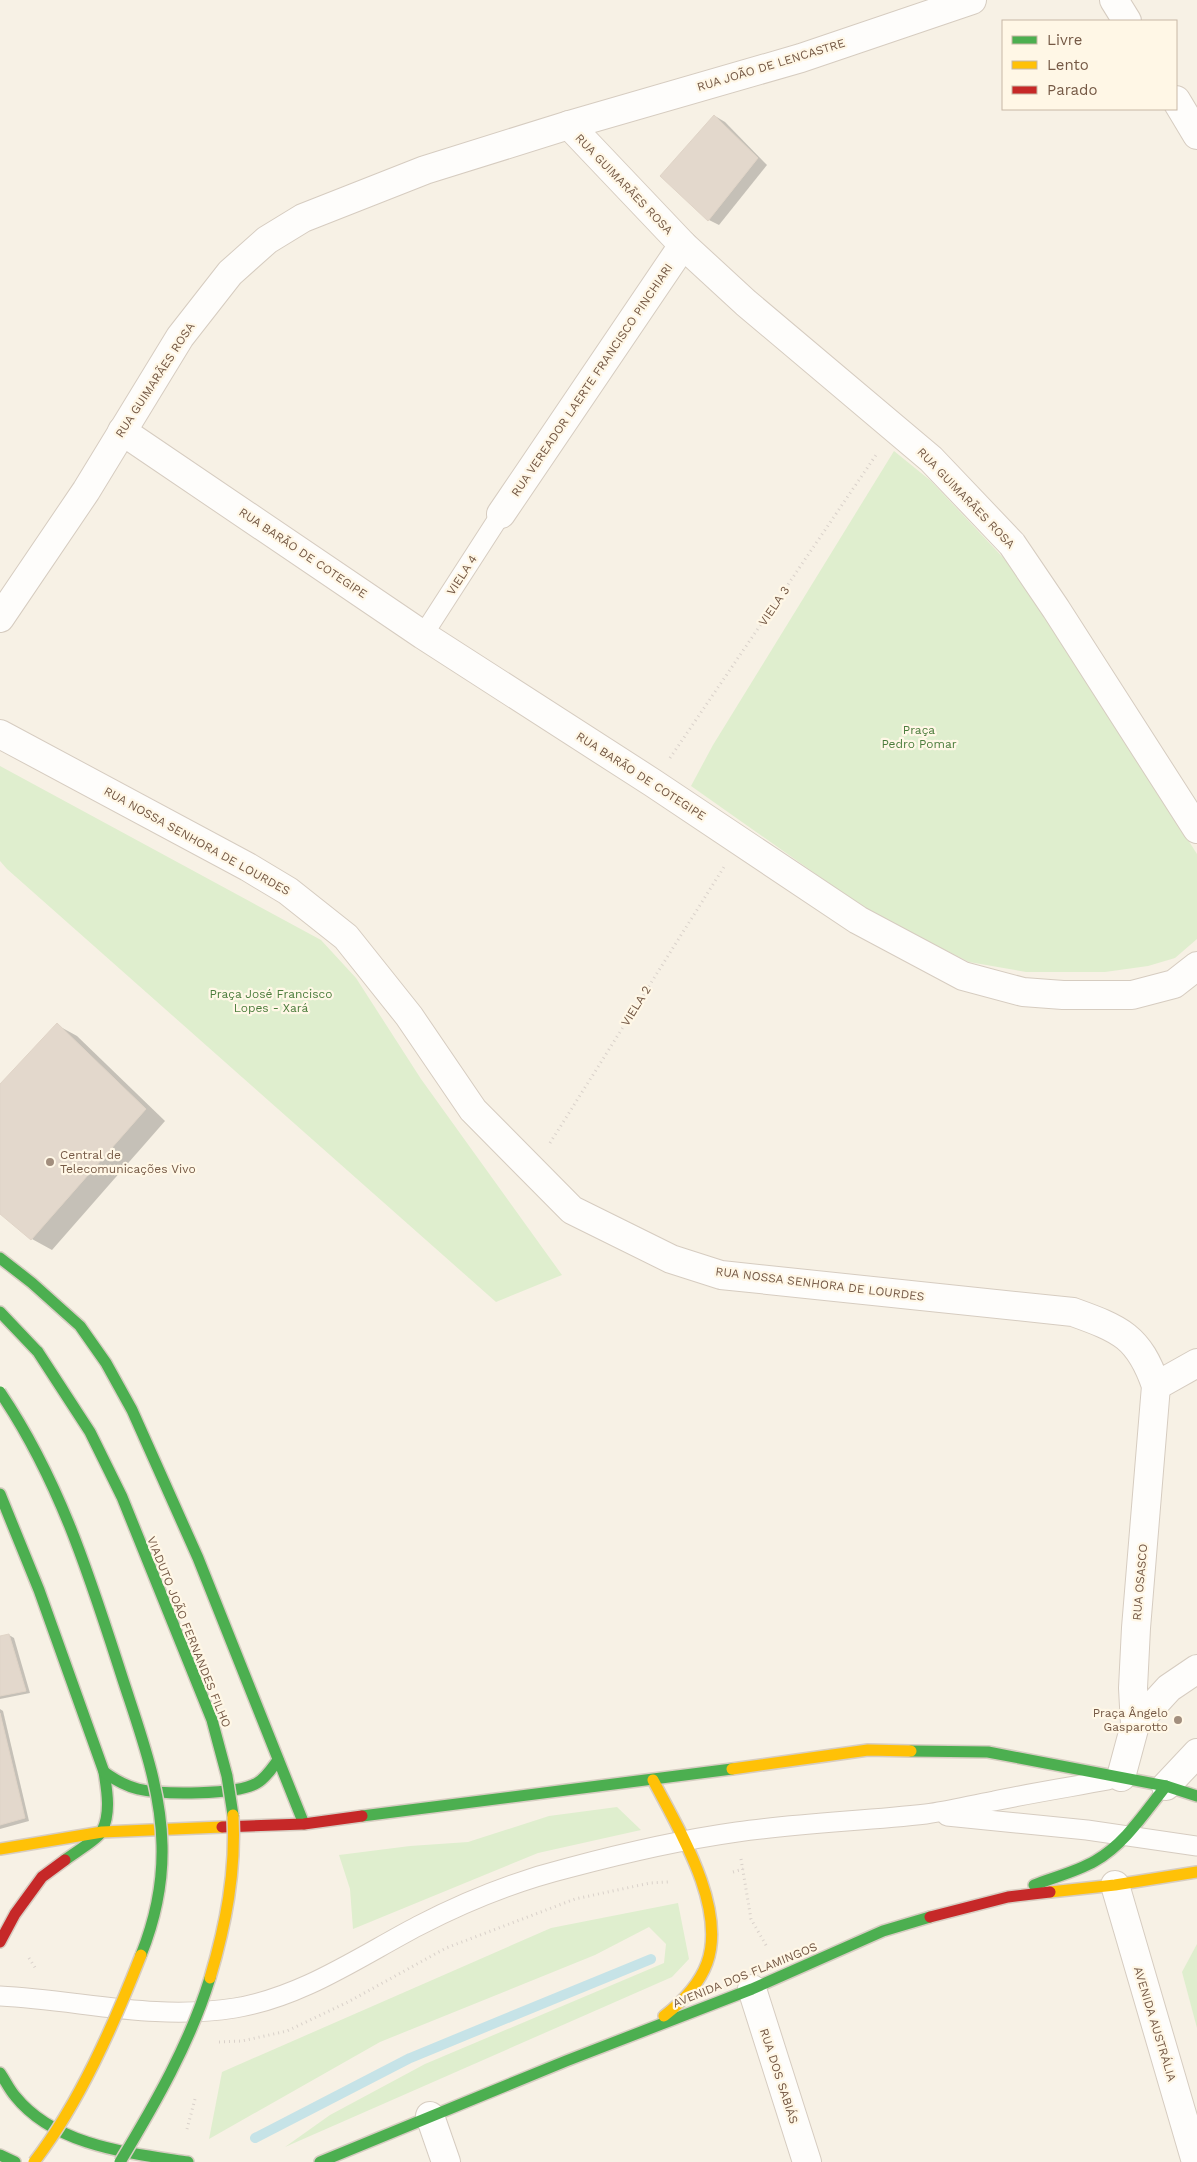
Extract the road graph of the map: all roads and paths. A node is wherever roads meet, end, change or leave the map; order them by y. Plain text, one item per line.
1 (972, 0) edge
2 (1114, 0) edge
3 (1126, 20) edge
4 (1177, 102) edge
5 (569, 125) junction
6 (1197, 135) edge
7 (683, 245) junction
8 (894, 428) junction
9 (122, 431) junction
10 (501, 514) joint
11 (0, 618) edge
12 (423, 636) junction
13 (0, 734) edge
14 (653, 783) junction
15 (1197, 829) edge
16 (740, 842) junction
17 (1197, 966) edge
18 (532, 1171) junction
19 (0, 1258) edge
20 (0, 1312) edge
21 (1197, 1364) edge
22 (1156, 1386) junction
23 (0, 1392) edge
24 (0, 1494) edge
25 (1197, 1669) edge
26 (1135, 1725) junction
27 (1197, 1753) edge
28 (278, 1760) junction
29 (104, 1772) junction
30 (1121, 1777) junction
31 (653, 1780) junction
32 (1166, 1786) junction
33 (1197, 1796) edge
34 (928, 1814) junction
35 (304, 1824) junction
36 (102, 1832) junction
37 (1124, 1835) junction
38 (684, 1840) junction
39 (1197, 1846) edge
40 (0, 1849) edge
41 (741, 1853) dead end
42 (743, 1869) junction
43 (734, 1872) dead end
44 (1197, 1872) edge
45 (675, 1881) dead end
46 (1115, 1885) junction
47 (1008, 1897) junction
48 (0, 1942) edge
49 (770, 1952) dead end
50 (26, 1953) dead end
51 (36, 1969) dead end
52 (752, 1989) junction
53 (0, 1996) edge
54 (646, 2029) junction
55 (218, 2042) dead end
56 (0, 2073) edge
57 (430, 2116) junction
58 (0, 2155) edge
59 (15, 2162) edge
60 (34, 2162) edge
61 (120, 2162) edge
62 (188, 2162) edge
63 (320, 2162) edge
64 (446, 2162) edge
65 (808, 2162) edge
66 (1196, 2162) edge

1 - 5 street, RUA JOÃO DE LENCASTRE
2 - 3 street
4 - 6 street
5 - 7 street, RUA GUIMARÃES ROSA
5 - 9 street, RUA GUIMARÃES ROSA
7 - 8 street, RUA GUIMARÃES ROSA
7 - 10 street, RUA VEREADOR LAERTE FRANCISCO PINCHIARI
8 - 14 path, VIELA 3
8 - 15 street, RUA GUIMARÃES ROSA
9 - 11 street, RUA GUIMARÃES ROSA
9 - 12 street, RUA BARÃO DE COTEGIPE
10 - 12 lane, VIELA 4
12 - 14 street, RUA BARÃO DE COTEGIPE
13 - 18 street, RUA NOSSA SENHORA DE LOURDES
14 - 16 street, RUA BARÃO DE COTEGIPE
16 - 17 street, RUA BARÃO DE COTEGIPE
16 - 18 path, VIELA 2
18 - 22 street, RUA NOSSA SENHORA DE LOURDES
19 - 28 main road
20 - 61 main road, VIADUTO JOÃO FERNANDES FILHO, bridge
21 - 22 street
22 - 26 street, RUA OSASCO
23 - 60 main road, bridge
24 - 29 main road
25 - 26 street
26 - 30 street, RUA OSASCO
27 - 32 street
28 - 29 main road
28 - 35 main road
29 - 36 main road
30 - 31 main road
30 - 32 main road
30 - 34 lane
31 - 35 main road
31 - 38 main road
32 - 33 main road
32 - 37 main road
34 - 37 lane
34 - 38 lane
35 - 36 main road
36 - 40 main road
36 - 48 main road
37 - 39 lane
37 - 47 main road
38 - 53 lane
38 - 54 main road
41 - 42 path
42 - 43 path
42 - 49 path
44 - 46 main road, AVENIDA DOS FLAMINGOS
45 - 55 path
46 - 47 main road, AVENIDA DOS FLAMINGOS
46 - 66 street, AVENIDA AUSTRÁLIA
47 - 52 main road, AVENIDA DOS FLAMINGOS
50 - 51 path
52 - 54 main road, AVENIDA DOS FLAMINGOS
52 - 65 street, RUA DOS SABIÁS
54 - 57 main road, AVENIDA DOS FLAMINGOS
56 - 62 main road
57 - 63 main road, AVENIDA DOS FLAMINGOS
57 - 64 street
58 - 59 main road

